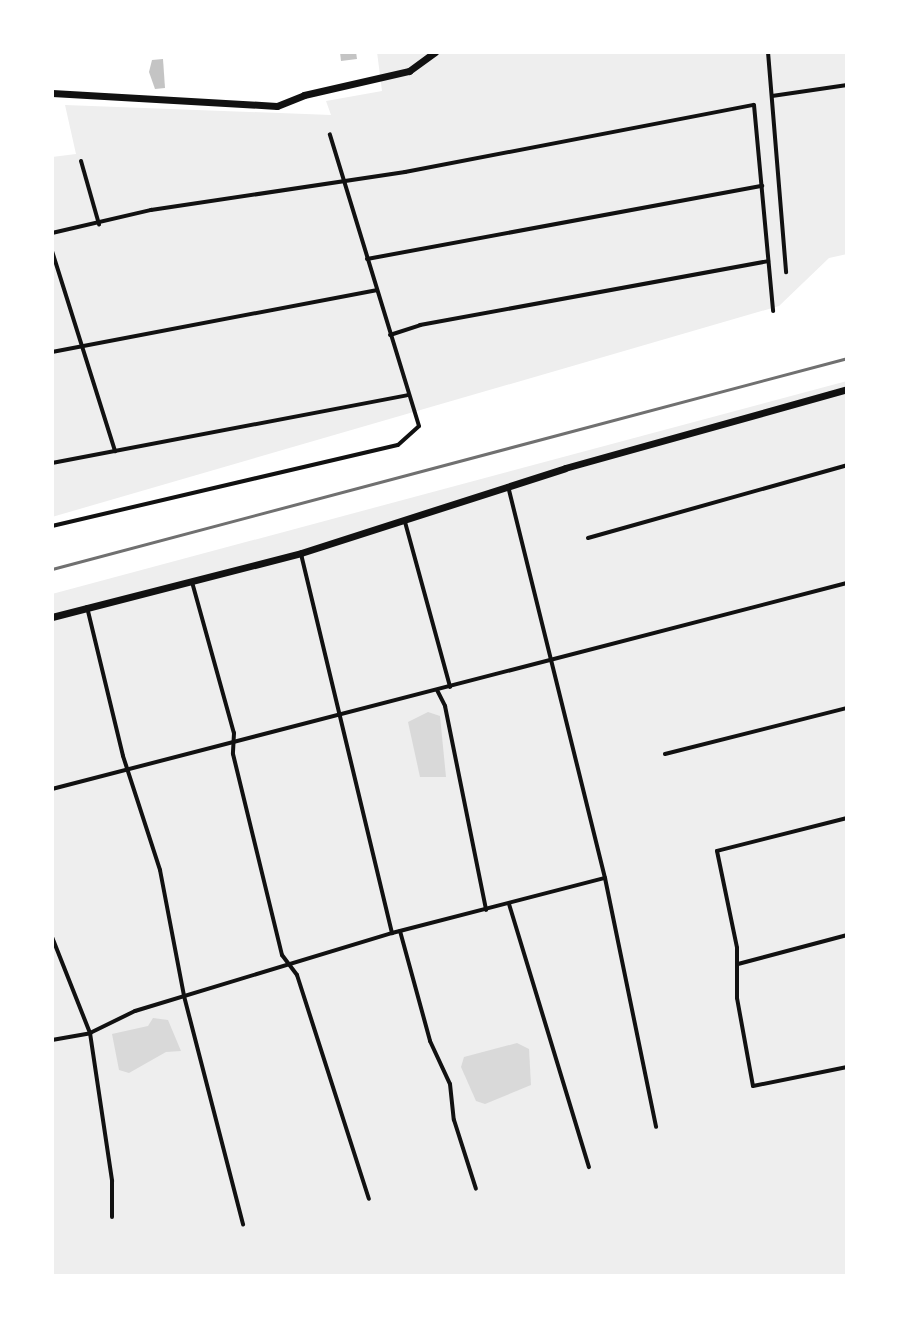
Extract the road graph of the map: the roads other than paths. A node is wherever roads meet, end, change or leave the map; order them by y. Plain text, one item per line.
1 (435, 52) edge
2 (768, 52) edge
3 (847, 85) edge
4 (52, 93) edge
5 (772, 96) junction
6 (330, 134) dead end
7 (81, 161) dead end
8 (345, 182) junction
9 (762, 186) junction
10 (99, 224) junction
11 (52, 233) edge
12 (52, 251) edge
13 (367, 259) junction
14 (768, 261) junction
15 (786, 272) dead end
16 (376, 290) junction
17 (773, 311) dead end
18 (390, 335) junction
19 (82, 347) junction
20 (52, 352) edge
21 (847, 389) edge
22 (407, 395) junction
23 (115, 451) junction
24 (52, 463) edge
25 (847, 465) edge
26 (508, 486) junction
27 (405, 522) junction
28 (52, 526) edge
29 (588, 538) dead end
30 (301, 553) junction
31 (191, 579) junction
32 (847, 583) edge
33 (87, 607) junction
34 (52, 617) edge
35 (554, 657) junction
36 (450, 687) junction
37 (437, 690) junction
38 (847, 708) edge
39 (340, 718) junction
40 (234, 744) junction
41 (665, 754) dead end
42 (129, 770) junction
43 (52, 789) edge
44 (847, 818) edge
45 (605, 878) junction
46 (509, 904) junction
47 (486, 910) junction
48 (400, 931) junction
49 (392, 933) junction
50 (847, 935) edge
51 (52, 937) edge
52 (738, 964) junction
53 (289, 965) junction
54 (184, 996) junction
55 (90, 1033) junction
56 (52, 1040) edge
57 (847, 1067) edge
58 (656, 1127) dead end
59 (589, 1167) dead end
60 (476, 1189) dead end
61 (369, 1199) dead end
62 (112, 1217) dead end
63 (243, 1224) dead end

1 - 4 street
2 - 5 lane
3 - 5 lane
5 - 15 lane
6 - 8 lane
7 - 10 lane
8 - 9 lane
8 - 10 lane
8 - 13 lane
9 - 13 lane
9 - 14 lane
10 - 11 lane
12 - 19 lane
13 - 16 lane
14 - 17 lane
14 - 18 lane
16 - 18 lane
16 - 19 lane
18 - 22 lane
19 - 20 lane
19 - 23 lane
21 - 26 street
22 - 23 lane
22 - 28 lane
23 - 24 lane
25 - 29 lane
26 - 27 street
26 - 35 lane
27 - 30 street
27 - 36 lane
30 - 31 street
30 - 39 lane
31 - 33 street
31 - 40 lane
32 - 35 lane
33 - 34 street
33 - 42 lane
35 - 36 lane
35 - 45 lane
36 - 37 lane
37 - 39 lane
37 - 47 lane
38 - 41 lane
39 - 40 lane
39 - 49 lane
40 - 42 lane
40 - 53 lane
42 - 43 lane
42 - 54 lane
44 - 52 lane
45 - 46 lane
45 - 58 lane
46 - 47 lane
46 - 59 lane
47 - 48 lane
48 - 49 lane
48 - 60 lane
49 - 53 lane
50 - 52 lane
51 - 55 lane
52 - 57 lane
53 - 54 lane
53 - 61 lane
54 - 55 lane
54 - 63 lane
55 - 56 lane
55 - 62 lane

